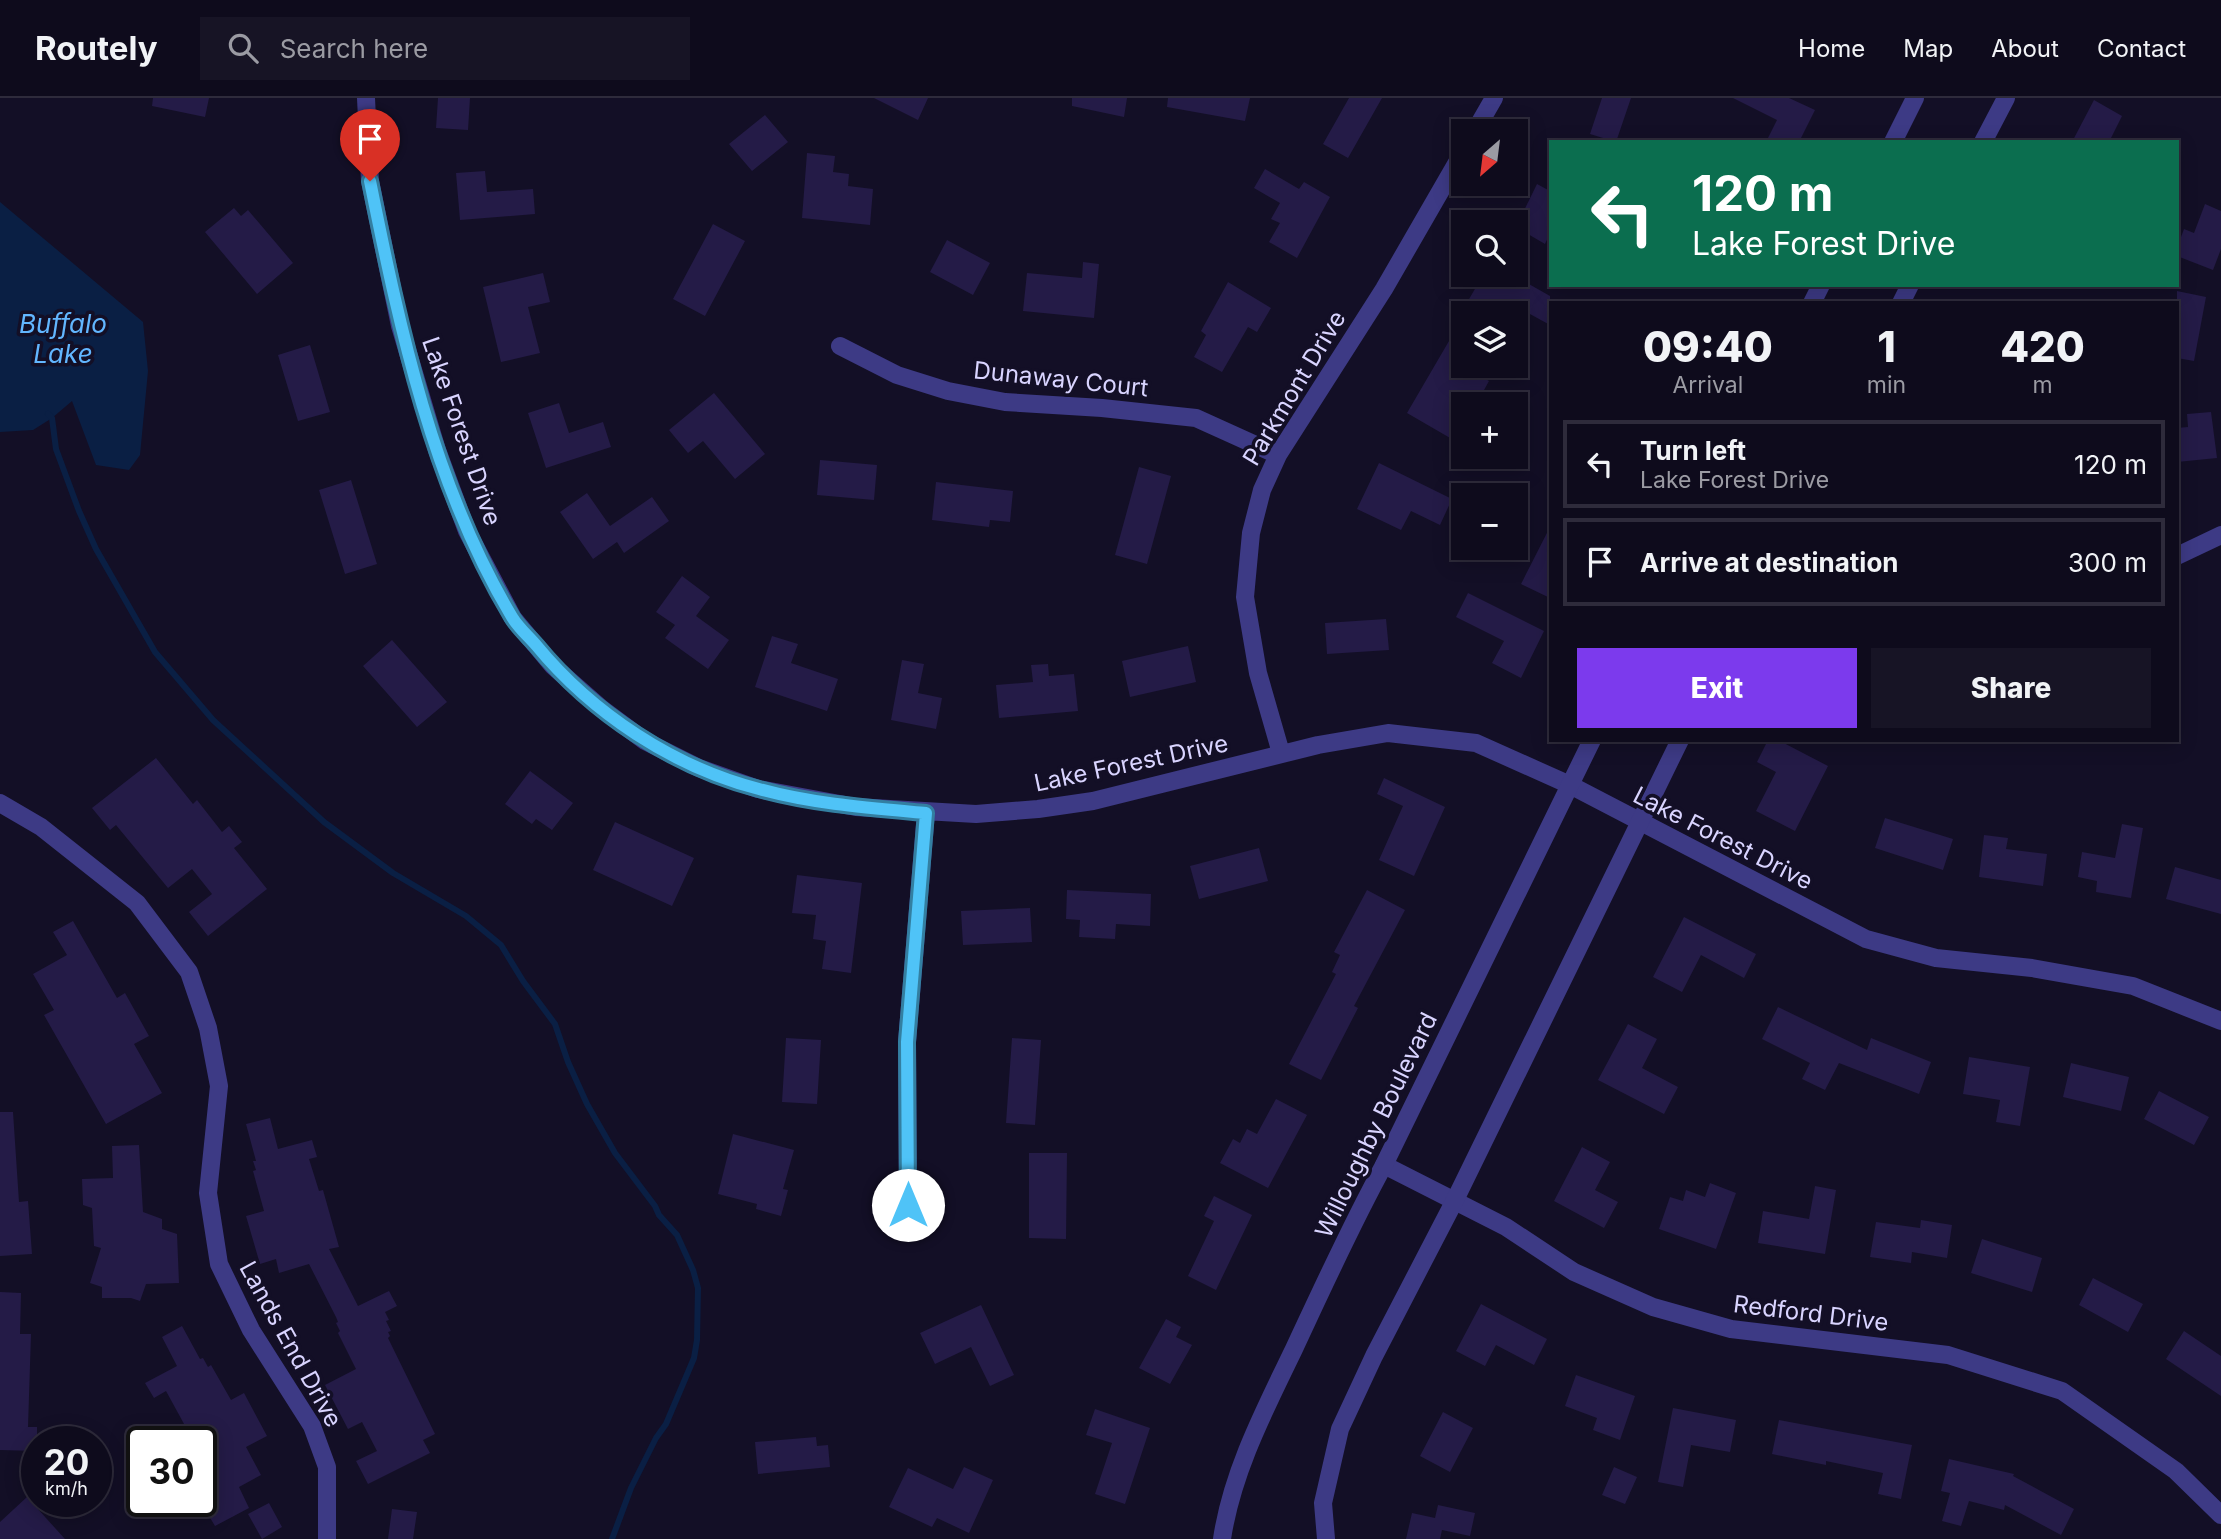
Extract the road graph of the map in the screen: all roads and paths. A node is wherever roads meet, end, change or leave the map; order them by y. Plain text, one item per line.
1 (366, 98) edge
2 (1915, 98) edge
3 (2006, 98) edge
4 (1491, 99) edge
5 (1481, 119) edge
6 (1894, 140) edge
7 (1984, 140) edge
8 (1451, 173) edge
9 (840, 346) dead end
10 (1278, 455) junction
11 (2221, 536) edge
12 (2179, 555) edge
13 (1591, 742) edge
14 (1678, 742) edge
15 (1280, 753) junction
16 (1570, 785) junction
17 (0, 803) edge
18 (926, 813) junction
19 (1639, 822) junction
20 (2221, 1021) edge
21 (1384, 1166) junction
22 (1455, 1200) junction
23 (908, 1205) dead end
24 (2221, 1515) edge
25 (327, 1539) edge
26 (1222, 1539) edge
27 (1326, 1539) edge

1 - 18 street, Lake Forest Drive
2 - 6 street
3 - 7 street
4 - 5 street
8 - 10 street, Parkmont Drive
9 - 10 street, Dunaway Court
10 - 15 street, Parkmont Drive
11 - 12 street
13 - 16 street, Willoughby Boulevard
14 - 19 street
15 - 16 street, Lake Forest Drive
15 - 18 street, Lake Forest Drive
16 - 19 street, Lake Forest Drive
16 - 21 street, Willoughby Boulevard
17 - 25 street, Lands End Drive
18 - 23 street
19 - 20 street, Lake Forest Drive
19 - 22 street
21 - 22 street, Redford Drive
21 - 26 street, Willoughby Boulevard
22 - 24 street, Redford Drive
22 - 27 street

